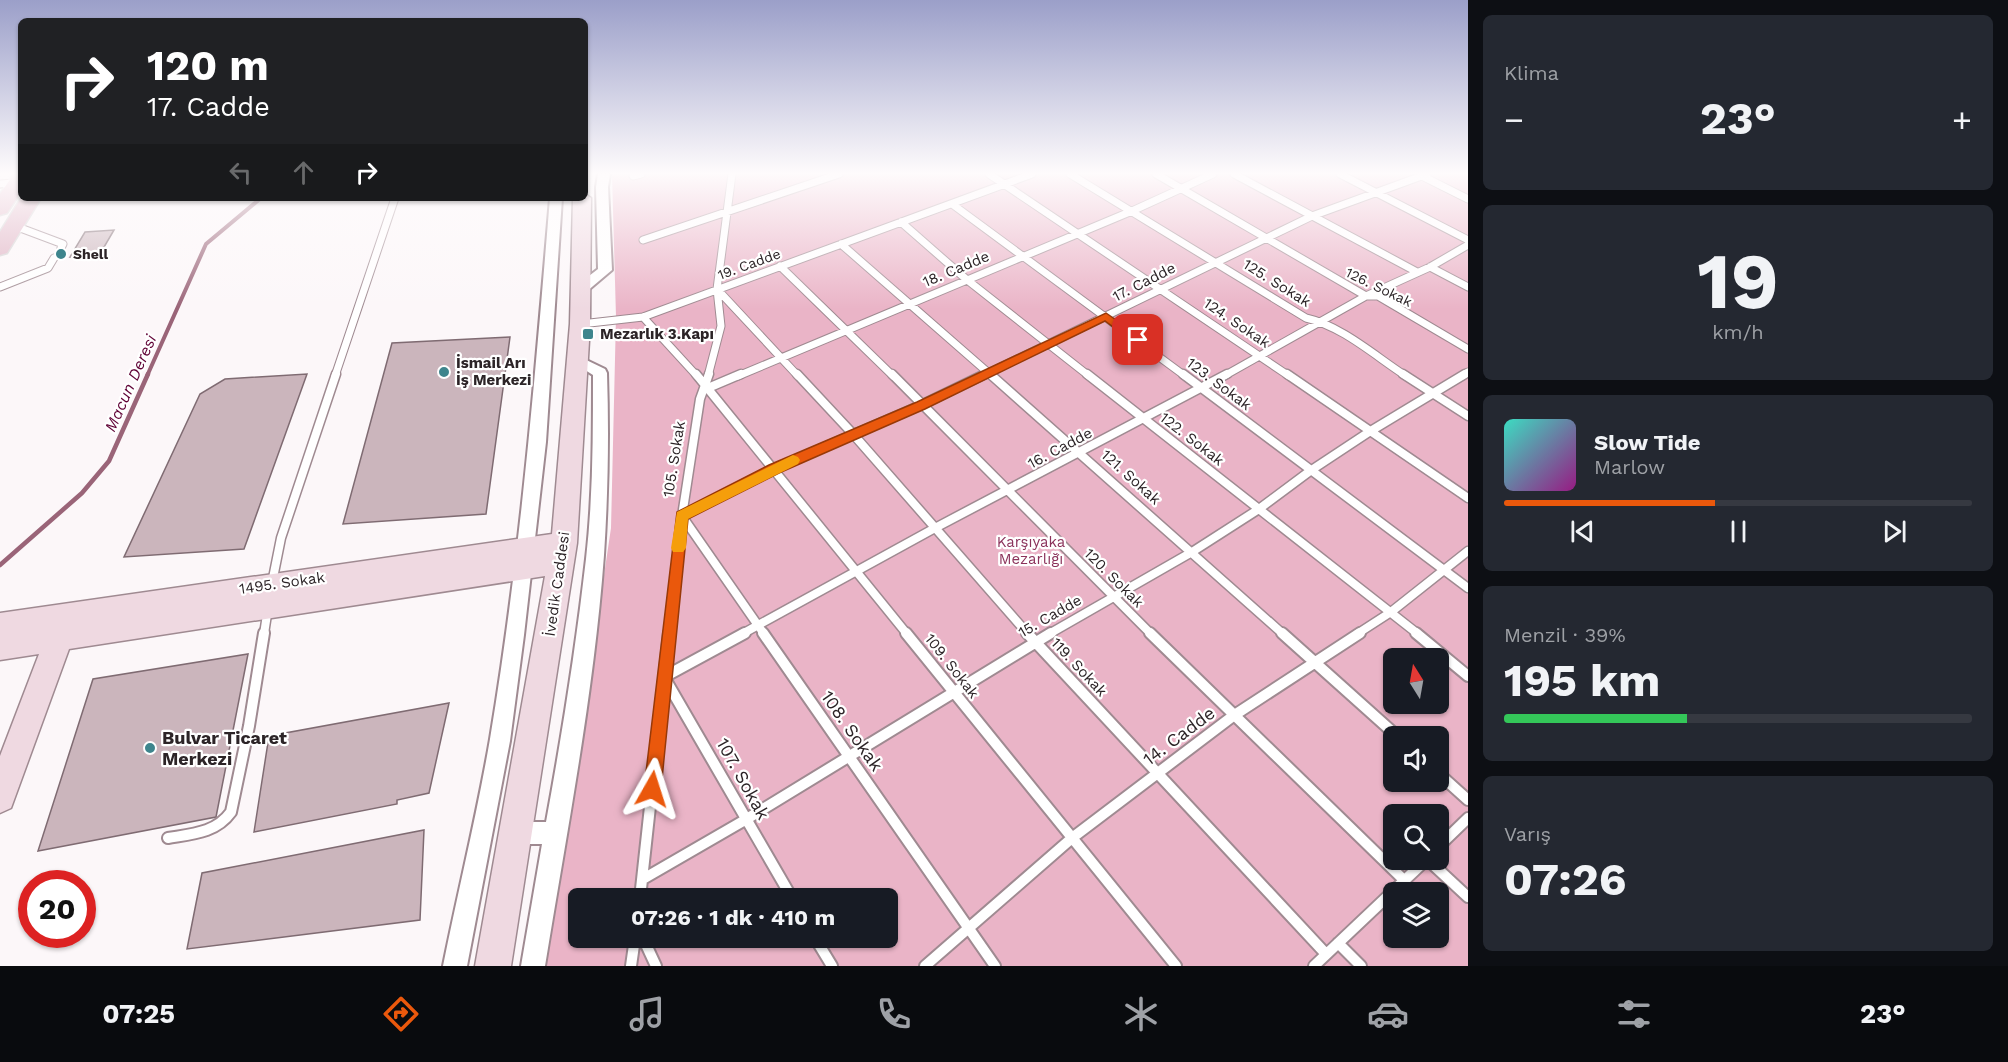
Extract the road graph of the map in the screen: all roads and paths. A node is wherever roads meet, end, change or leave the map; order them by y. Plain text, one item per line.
1 (15, 219) edge
2 (388, 219) edge
3 (554, 219) edge
4 (582, 219) edge
5 (603, 219) edge
6 (704, 219) edge
7 (727, 219) edge
8 (909, 219) edge
9 (973, 219) edge
10 (1057, 219) edge
11 (1112, 219) edge
12 (1145, 219) edge
13 (1231, 219) edge
14 (1306, 219) edge
15 (1318, 219) edge
16 (1428, 219) edge
17 (901, 222) junction
18 (15, 225) junction
19 (1078, 233) junction
20 (1264, 239) junction
21 (643, 240) dead end
22 (1468, 240) edge
23 (841, 244) junction
24 (1468, 245) edge
25 (61, 248) dead end
26 (0, 249) edge
27 (1023, 255) junction
28 (54, 258) dead end
29 (1216, 262) junction
30 (780, 266) junction
31 (1430, 267) junction
32 (1417, 272) junction
33 (966, 279) junction
34 (0, 287) edge
35 (1468, 287) edge
36 (1161, 288) junction
37 (581, 289) junction
38 (717, 289) junction
39 (1366, 296) junction
40 (909, 304) junction
41 (643, 316) junction
42 (1106, 316) junction
43 (1319, 321) junction
44 (580, 324) junction
45 (848, 330) junction
46 (1050, 344) junction
47 (1468, 348) edge
48 (782, 356) junction
49 (1260, 356) junction
50 (578, 361) junction
51 (1468, 372) edge
52 (988, 374) junction
53 (707, 386) junction
54 (1202, 388) junction
55 (1432, 394) junction
56 (921, 405) junction
57 (1468, 416) edge
58 (1144, 419) junction
59 (1369, 432) junction
60 (853, 434) junction
61 (1081, 453) junction
62 (774, 469) junction
63 (1310, 471) junction
64 (1009, 490) junction
65 (1468, 498) edge
66 (1259, 509) junction
67 (682, 516) junction
68 (935, 528) junction
69 (1468, 551) edge
70 (1192, 552) junction
71 (563, 553) junction
72 (524, 559) junction
73 (1444, 570) junction
74 (859, 571) junction
75 (1468, 588) edge
76 (270, 595) junction
77 (1112, 597) junction
78 (1391, 612) junction
79 (759, 625) junction
80 (0, 626) edge
81 (63, 627) junction
82 (1035, 642) junction
83 (0, 647) edge
84 (1313, 661) junction
85 (1468, 676) edge
86 (664, 677) junction
87 (953, 692) junction
88 (1233, 716) junction
89 (1386, 726) edge
90 (850, 756) junction
91 (1157, 774) junction
92 (1449, 783) edge
93 (0, 796) edge
94 (1468, 800) edge
95 (1468, 818) edge
96 (745, 820) junction
97 (517, 832) junction
98 (556, 833) junction
99 (1449, 836) edge
100 (168, 838) dead end
101 (1072, 838) junction
102 (1417, 870) edge
103 (1438, 870) edge
104 (643, 879) junction
105 (1406, 881) junction
106 (642, 888) edge
107 (786, 888) edge
108 (1468, 897) edge
109 (968, 927) junction
110 (1338, 943) junction
111 (634, 948) edge
112 (648, 948) edge
113 (821, 948) edge
114 (1326, 954) junction
115 (455, 966) edge
116 (493, 966) edge
117 (533, 966) edge
118 (631, 966) edge
119 (656, 966) edge
120 (832, 966) edge
121 (925, 966) edge
122 (995, 966) edge
123 (1176, 966) edge
124 (1314, 966) edge
125 (1361, 966) edge

1 - 18 main road
2 - 76 lane
3 - 72 street
4 - 37 main road, İvedik Caddesi
5 - 37 street
6 - 21 lane
7 - 38 lane, 105. Sokak
8 - 17 lane, 19. Cadde
9 - 27 lane, 123. Sokak
10 - 19 lane, 124. Sokak
11 - 19 lane, 18. Cadde
12 - 29 lane, 125. Sokak
13 - 20 lane, 126. Sokak
14 - 20 lane, 17. Cadde
15 - 32 lane
16 - 22 lane
17 - 23 lane, 19. Cadde
17 - 33 lane, 122. Sokak
18 - 25 lane
18 - 26 main road
19 - 27 lane, 18. Cadde
19 - 36 lane, 124. Sokak
20 - 29 lane, 17. Cadde
20 - 39 lane, 126. Sokak
23 - 30 lane, 19. Cadde
23 - 40 lane, 121. Sokak
24 - 31 lane, 16. Cadde
27 - 33 lane, 18. Cadde
27 - 42 lane, 123. Sokak
28 - 34 lane
29 - 36 lane, 17. Cadde
29 - 43 lane, 125. Sokak
30 - 38 lane, 19. Cadde
30 - 45 lane, 120. Sokak
31 - 32 lane, 16. Cadde
31 - 35 lane
32 - 39 lane, 16. Cadde
33 - 40 lane, 18. Cadde
33 - 46 lane, 122. Sokak
36 - 42 lane, 17. Cadde
36 - 49 lane, 124. Sokak
37 - 44 main road, İvedik Caddesi
38 - 41 lane, 19. Cadde
38 - 48 lane, 119. Sokak
38 - 53 lane, 105. Sokak
39 - 43 lane, 16. Cadde
39 - 47 lane, 126. Sokak
40 - 45 lane, 18. Cadde
40 - 52 lane, 121. Sokak
41 - 44 lane, 19. Cadde
41 - 53 lane
42 - 46 lane, 17. Cadde
42 - 54 lane, 123. Sokak
43 - 49 lane, 16. Cadde
43 - 55 lane, 125. Sokak
44 - 50 main road, İvedik Caddesi
45 - 48 lane, 18. Cadde
45 - 56 lane, 120. Sokak
46 - 52 lane, 17. Cadde
46 - 58 lane, 122. Sokak
48 - 53 lane, 18. Cadde
48 - 60 lane, 119. Sokak
49 - 54 lane, 16. Cadde
49 - 59 lane, 124. Sokak
50 - 71 main road, İvedik Caddesi
50 - 98 street
51 - 55 lane, 15. Cadde
52 - 56 lane, 17. Cadde
52 - 61 lane, 121. Sokak
53 - 62 lane, 109. Sokak
53 - 67 lane, 105. Sokak
54 - 58 lane, 16. Cadde
54 - 63 lane, 123. Sokak
55 - 57 lane, 125. Sokak
55 - 59 lane, 15. Cadde
56 - 60 lane, 17. Cadde
56 - 64 lane, 120. Sokak
58 - 61 lane, 16. Cadde
58 - 66 lane, 122. Sokak
59 - 63 lane, 15. Cadde
59 - 65 lane, 124. Sokak
60 - 62 lane, 17. Cadde
60 - 68 lane, 119. Sokak
61 - 64 lane, 16. Cadde
61 - 70 lane, 121. Sokak
62 - 67 lane, 17. Cadde
62 - 74 lane, 109. Sokak
63 - 66 lane, 15. Cadde
63 - 73 lane, 123. Sokak
64 - 68 lane, 16. Cadde
64 - 77 lane, 120. Sokak
66 - 70 lane, 15. Cadde
66 - 78 lane, 122. Sokak
67 - 79 lane, 108. Sokak
67 - 86 lane, 105. Sokak
68 - 74 lane, 16. Cadde
68 - 82 lane, 119. Sokak
69 - 73 lane, 14. Cadde
70 - 77 lane, 15. Cadde
70 - 84 lane, 121. Sokak
71 - 72 main road, 1495. Sokak
71 - 97 main road, İvedik Caddesi
72 - 76 main road, 1495. Sokak
72 - 115 street
73 - 75 lane, 123. Sokak
73 - 78 lane, 14. Cadde
74 - 79 lane, 16. Cadde
74 - 87 lane, 109. Sokak
76 - 81 main road, 1495. Sokak
76 - 100 lane
77 - 82 lane, 15. Cadde
77 - 88 lane, 120. Sokak
78 - 84 lane, 14. Cadde
78 - 85 lane, 122. Sokak
79 - 86 lane, 16. Cadde
79 - 90 lane, 108. Sokak
80 - 81 main road, 1495. Sokak
81 - 83 main road, 1495. Sokak
81 - 93 main road
82 - 87 lane, 15. Cadde
82 - 91 lane, 119. Sokak
84 - 88 lane, 14. Cadde
84 - 89 lane, 121. Sokak
86 - 96 lane, 107. Sokak
86 - 104 lane, 105. Sokak
87 - 90 lane, 15. Cadde
87 - 101 lane, 109. Sokak
88 - 91 lane, 14. Cadde
88 - 105 lane, 120. Sokak
90 - 96 lane, 15. Cadde
90 - 109 lane, 108. Sokak
91 - 101 lane, 14. Cadde
91 - 114 lane, 119. Sokak
92 - 94 lane
95 - 99 lane
96 - 104 lane, 15. Cadde
96 - 107 lane, 107. Sokak
97 - 98 street
97 - 116 main road, İvedik Caddesi
98 - 117 street
101 - 109 lane, 14. Cadde
101 - 123 lane, 109. Sokak
102 - 105 lane
103 - 108 lane
104 - 106 lane, 105. Sokak
105 - 110 lane
109 - 121 lane, 14. Cadde
109 - 122 lane, 108. Sokak
110 - 114 lane
110 - 125 lane
111 - 118 lane
112 - 119 lane
113 - 120 lane
114 - 124 lane

